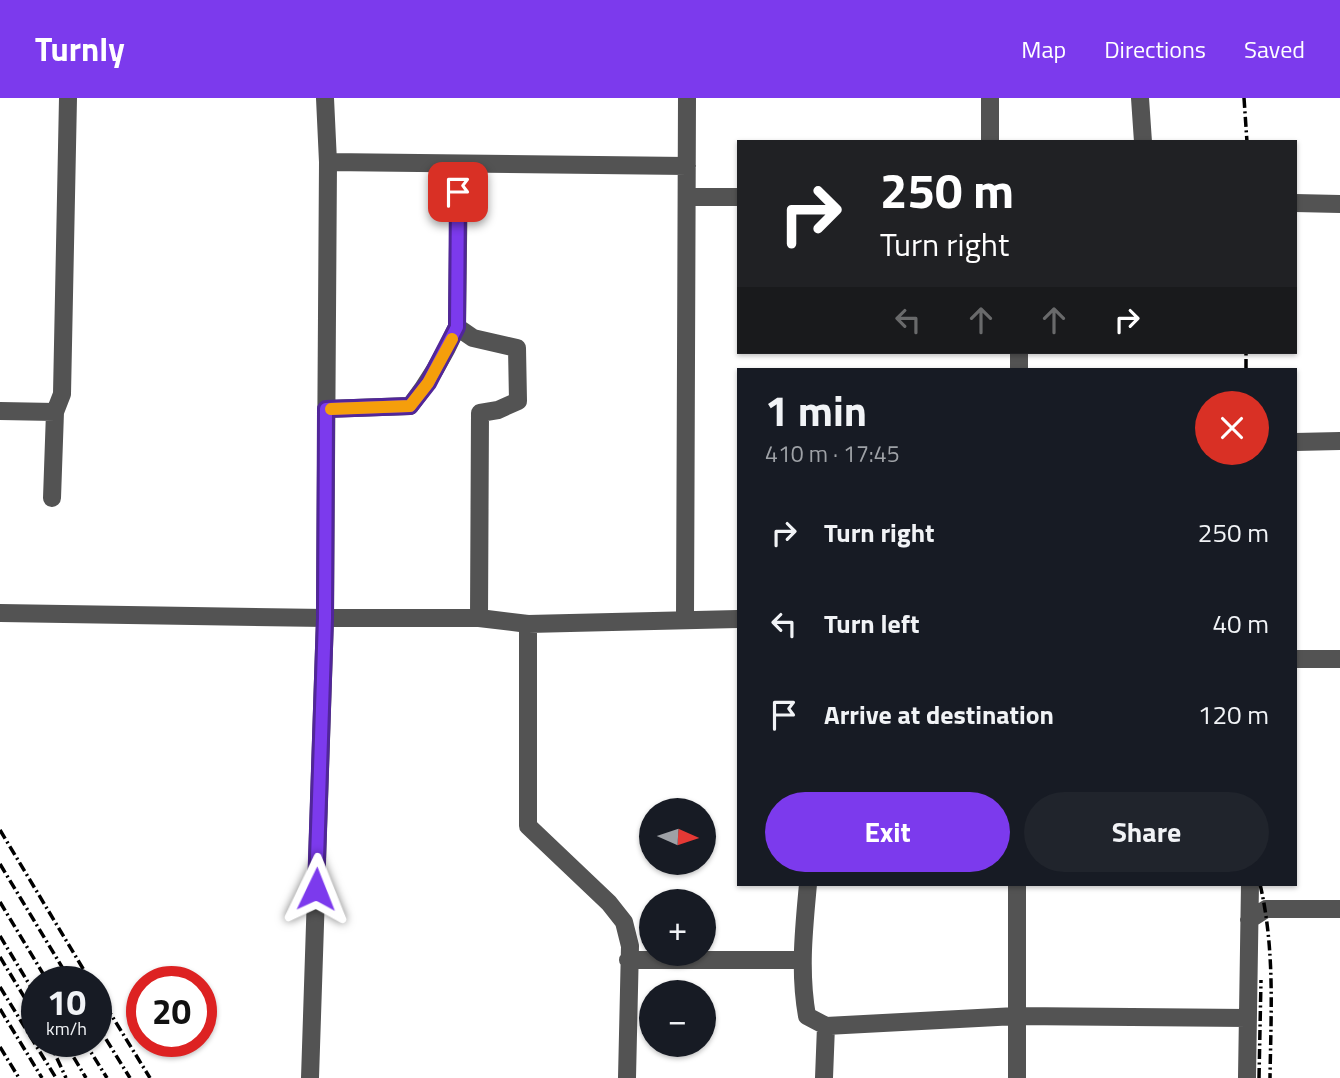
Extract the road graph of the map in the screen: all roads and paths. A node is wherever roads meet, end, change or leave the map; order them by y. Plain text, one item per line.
1 (68, 98) edge
2 (325, 98) edge
3 (687, 98) edge
4 (990, 98) edge
5 (1140, 98) edge
6 (990, 140) edge
7 (1143, 140) edge
8 (328, 162) junction
9 (459, 165) junction
10 (687, 166) junction
11 (687, 197) junction
12 (737, 197) edge
13 (1297, 203) edge
14 (1340, 204) edge
15 (457, 327) junction
16 (326, 409) junction
17 (0, 411) edge
18 (55, 412) junction
19 (1340, 441) edge
20 (1297, 442) edge
21 (52, 498) dead end
22 (0, 613) edge
23 (325, 618) junction
24 (479, 618) junction
25 (685, 618) junction
26 (737, 619) edge
27 (528, 624) junction
28 (1297, 659) edge
29 (1340, 659) edge
30 (808, 886) edge
31 (1017, 886) edge
32 (1250, 886) edge
33 (1340, 909) edge
34 (1249, 920) junction
35 (628, 960) junction
36 (802, 960) junction
37 (1016, 1016) junction
38 (1247, 1018) junction
39 (826, 1026) junction
40 (310, 1078) edge
41 (626, 1078) edge
42 (824, 1078) edge
43 (1017, 1078) edge
44 (1247, 1078) edge

1 - 18 lane
2 - 8 lane
3 - 10 lane
4 - 6 lane
5 - 7 lane
8 - 9 lane
8 - 16 lane
9 - 10 lane
9 - 15 lane
10 - 11 lane
11 - 12 lane
11 - 25 lane
13 - 14 lane
15 - 16 lane
15 - 24 lane
16 - 23 lane
17 - 18 lane
18 - 21 lane
19 - 20 lane
22 - 23 lane
23 - 24 lane
23 - 40 lane
24 - 27 lane
25 - 26 lane
25 - 27 lane
27 - 35 lane
28 - 29 lane
30 - 36 lane
31 - 37 lane
32 - 34 lane
33 - 34 lane
34 - 38 lane
35 - 36 lane
35 - 41 lane
36 - 39 lane
37 - 38 lane
37 - 39 lane
37 - 43 lane
38 - 44 lane
39 - 42 lane

